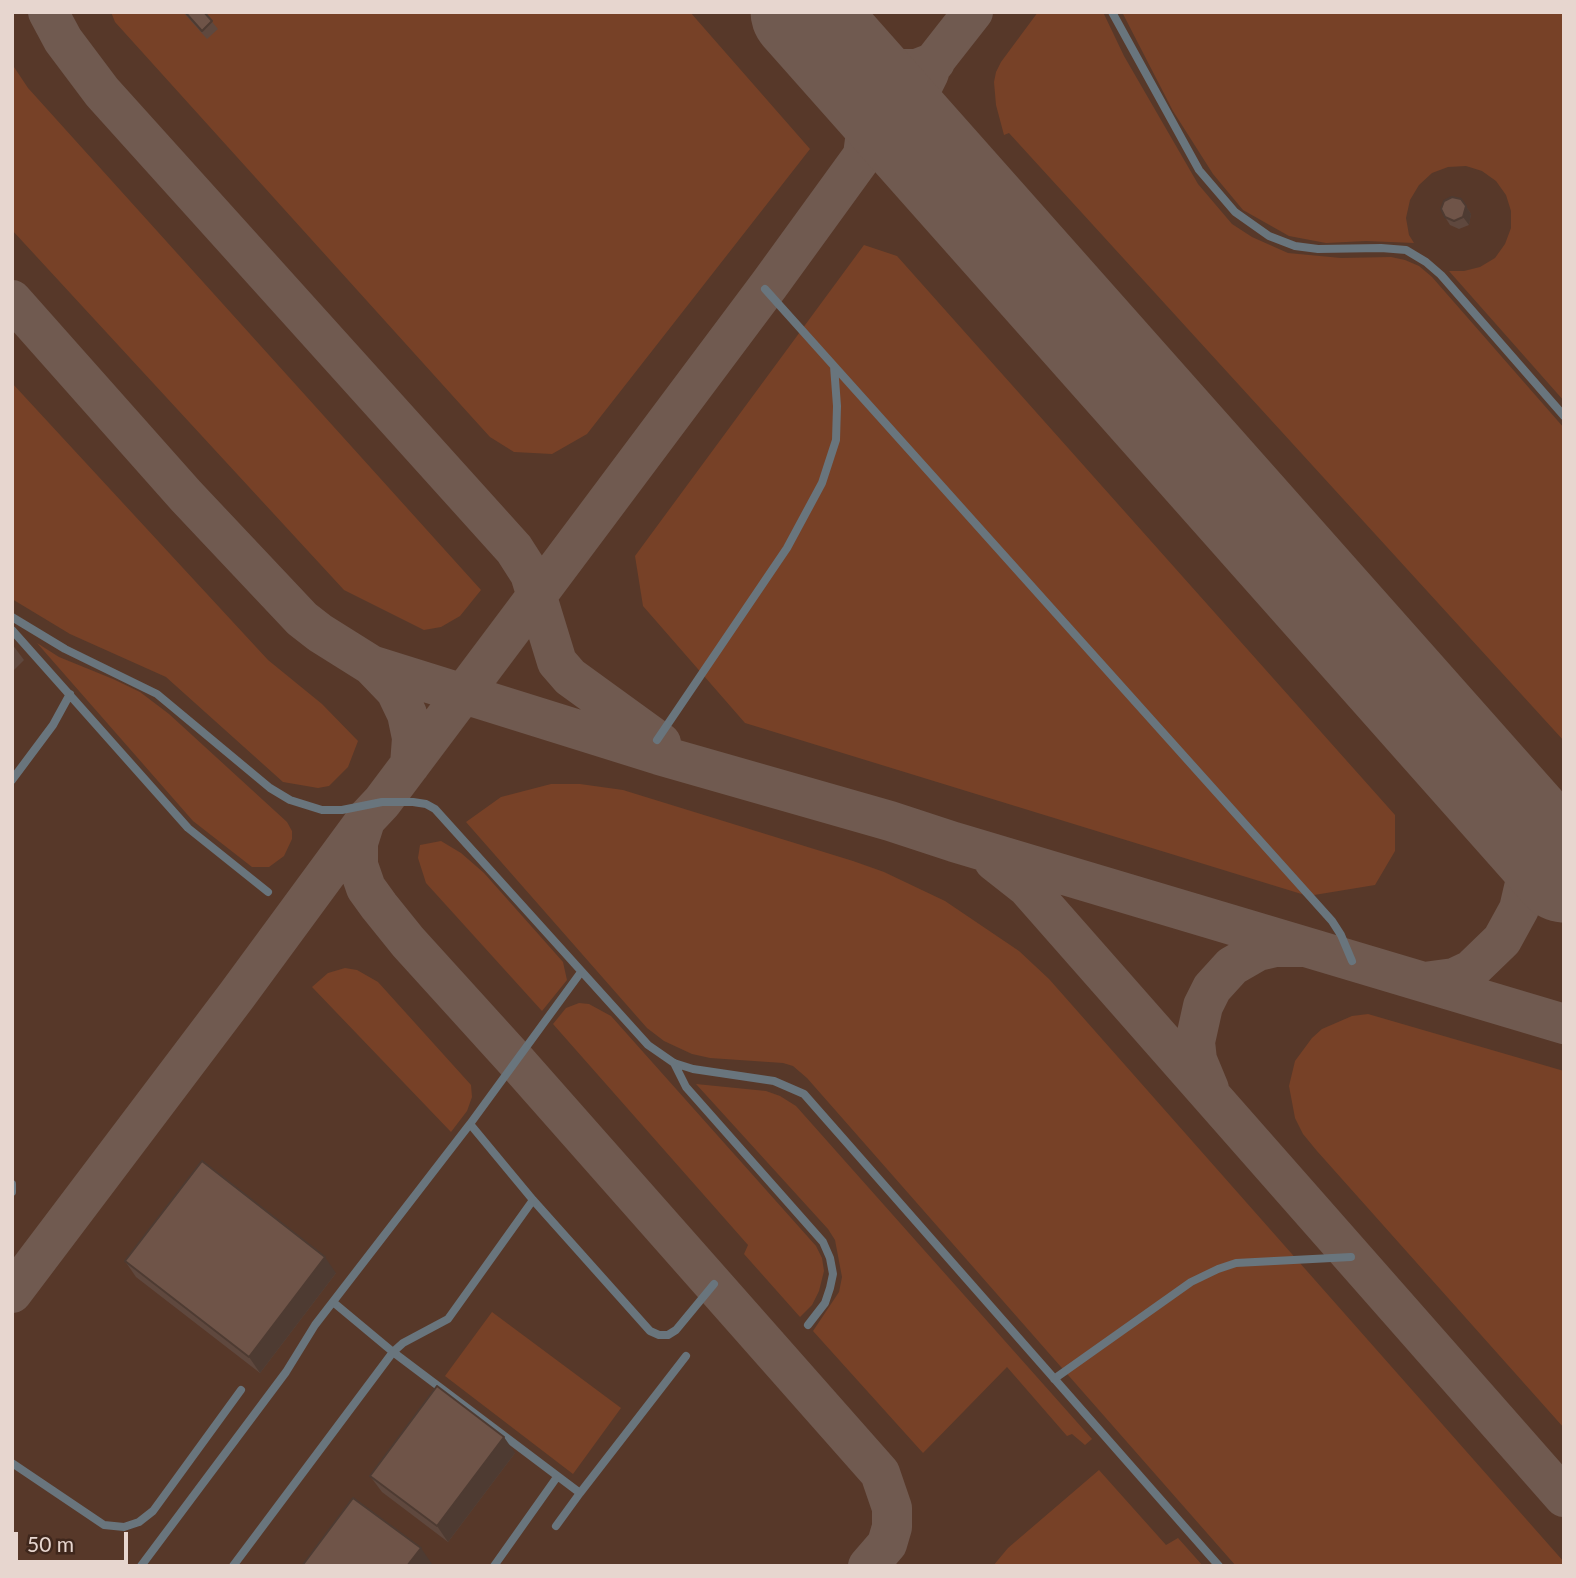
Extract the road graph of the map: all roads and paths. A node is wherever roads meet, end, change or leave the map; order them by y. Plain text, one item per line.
1 (1112, 12) edge
2 (765, 289) dead end
3 (834, 366) junction
4 (1564, 416) edge
5 (12, 617) edge
6 (12, 630) edge
7 (70, 694) junction
8 (657, 740) dead end
9 (12, 780) edge
10 (268, 892) dead end
11 (1352, 961) dead end
12 (582, 972) junction
13 (674, 1063) junction
14 (470, 1124) junction
15 (12, 1184) edge
16 (12, 1192) edge
17 (533, 1200) junction
18 (1351, 1257) dead end
19 (714, 1284) dead end
20 (333, 1302) junction
21 (808, 1325) dead end
22 (393, 1352) junction
23 (686, 1356) dead end
24 (1054, 1380) junction
25 (241, 1390) dead end
26 (12, 1463) edge
27 (557, 1477) junction
28 (580, 1493) junction
29 (556, 1526) dead end
30 (141, 1566) edge
31 (233, 1566) edge
32 (494, 1566) edge
33 (1219, 1566) edge

1 - 4 lane
2 - 3 lane
3 - 8 lane
3 - 11 lane
5 - 12 lane
6 - 7 lane
7 - 9 lane
7 - 10 lane
12 - 13 lane
12 - 14 lane
13 - 21 lane
13 - 24 lane
14 - 17 lane
14 - 20 lane
15 - 16 lane
17 - 19 lane
17 - 22 lane
18 - 24 lane
20 - 22 lane
20 - 30 lane
22 - 27 lane
22 - 31 lane
23 - 28 lane
24 - 33 lane
25 - 26 lane
27 - 28 lane
27 - 32 lane
28 - 29 lane

